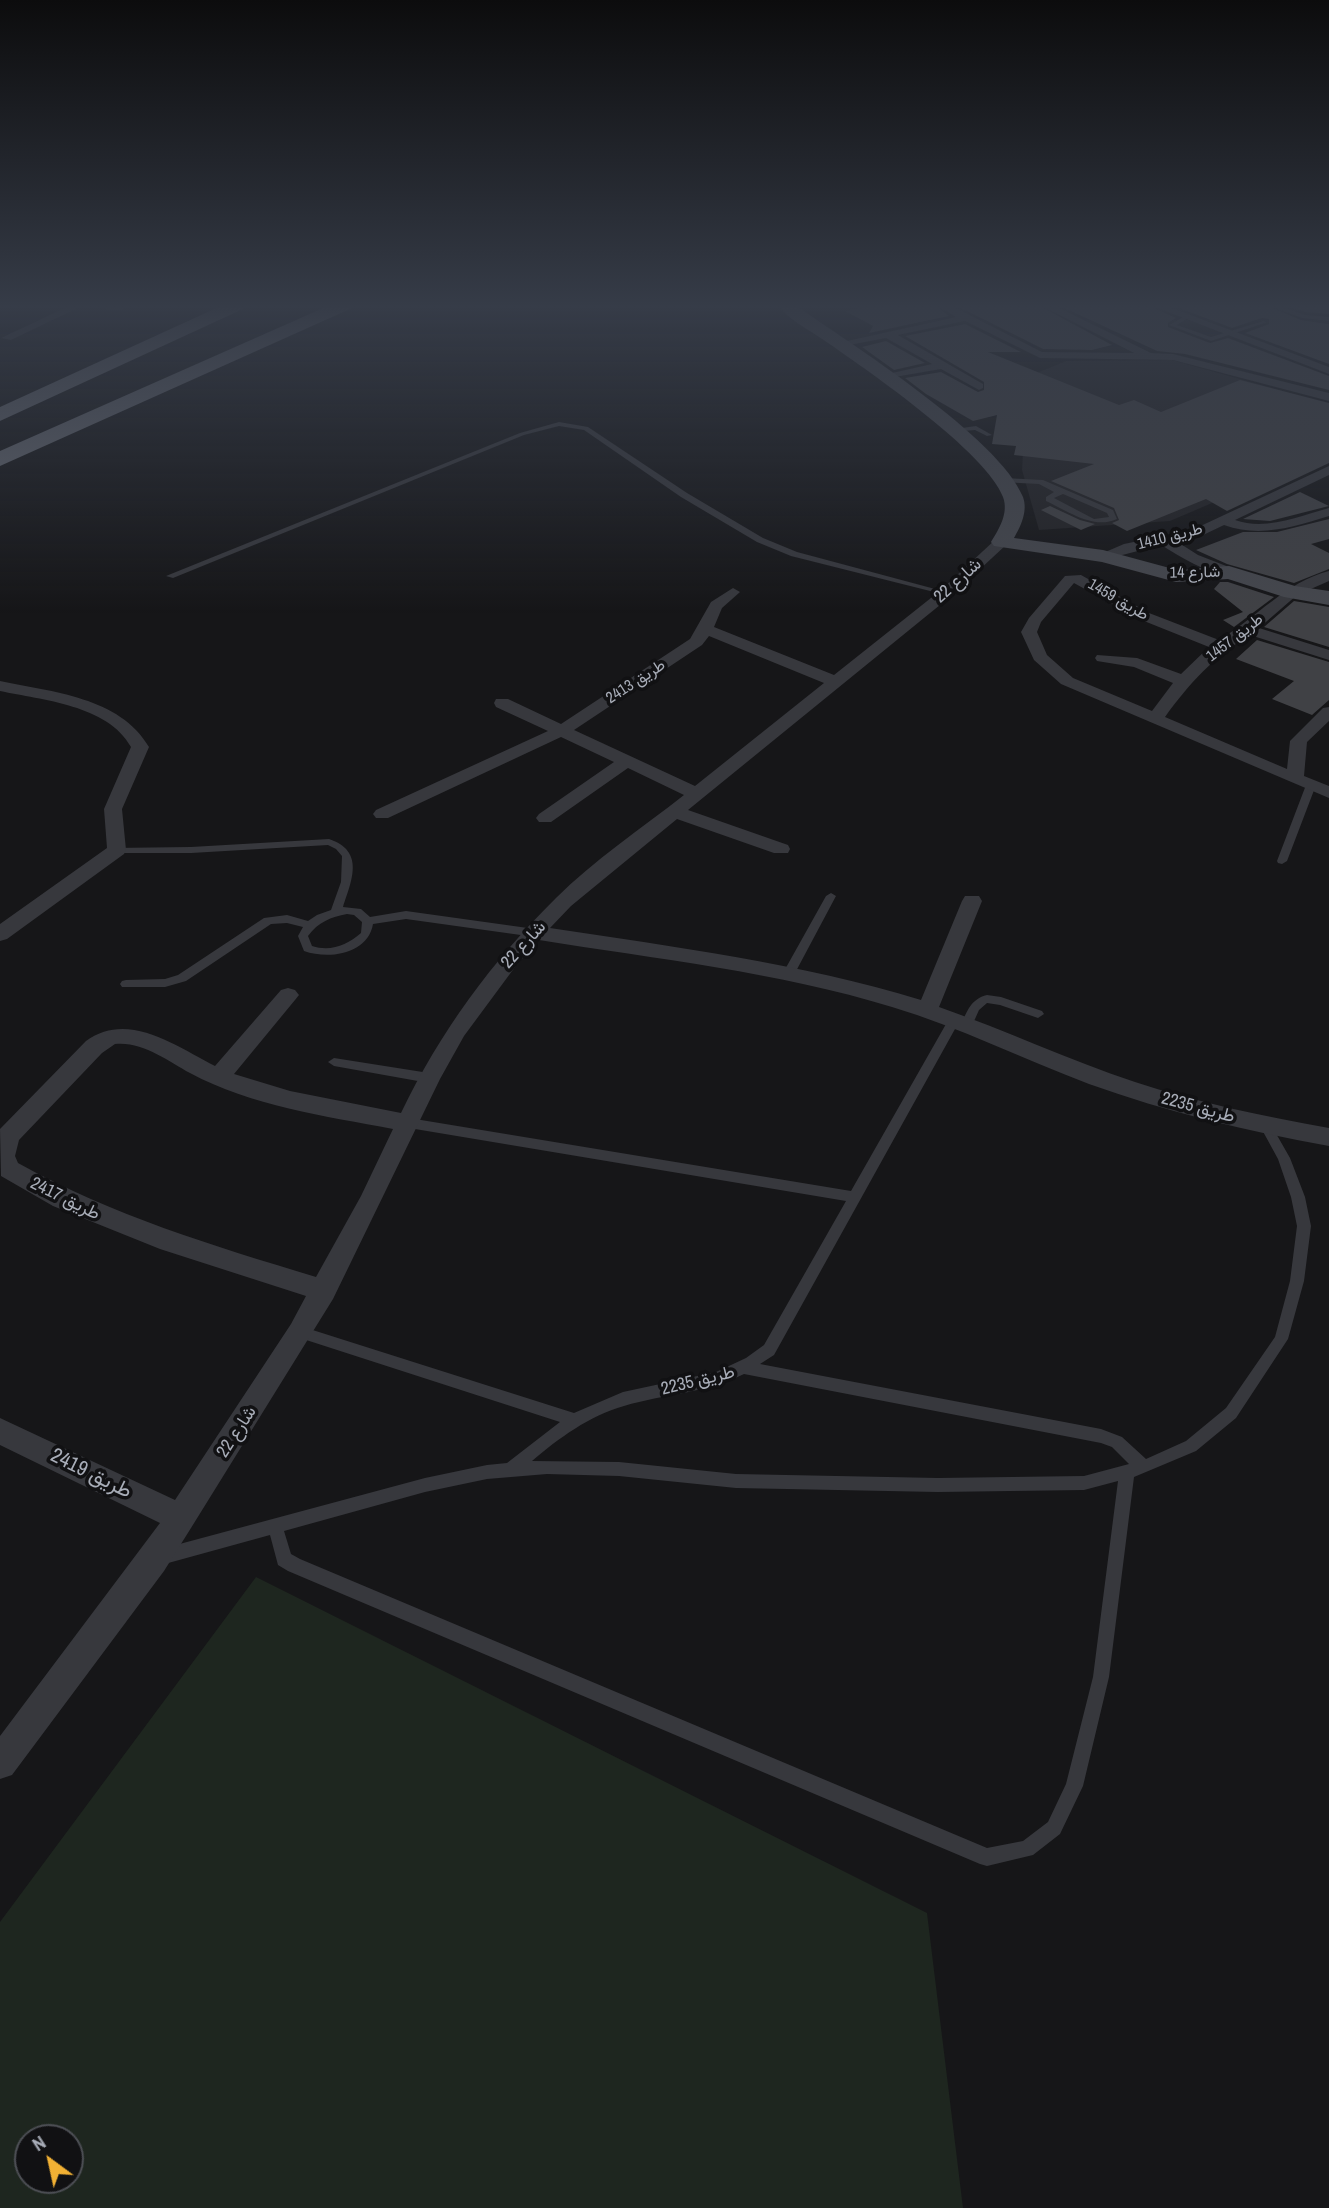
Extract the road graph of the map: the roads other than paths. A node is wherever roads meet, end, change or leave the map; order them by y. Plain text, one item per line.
1 (114, 408) edge
2 (924, 408) edge
3 (26, 426) dead end
4 (951, 430) junction
5 (989, 435) dead end
6 (0, 440) edge
7 (0, 459) edge
8 (1329, 470) edge
9 (1004, 480) junction
10 (1060, 492) junction
11 (1312, 494) edge
12 (1329, 512) edge
13 (1225, 521) junction
14 (1165, 541) junction
15 (1001, 542) junction
16 (1072, 552) junction
17 (1103, 556) junction
18 (1229, 572) junction
19 (1329, 575) edge
20 (170, 576) dead end
21 (1076, 578) junction
22 (733, 592) dead end
23 (1292, 592) junction
24 (946, 593) junction
25 (1329, 598) edge
26 (1248, 628) junction
27 (706, 629) junction
28 (1220, 646) junction
29 (1329, 655) edge
30 (1103, 658) dead end
31 (1183, 681) junction
32 (836, 682) junction
33 (0, 686) edge
34 (502, 703) dead end
35 (1329, 712) edge
36 (1155, 719) junction
37 (562, 730) junction
38 (625, 762) junction
39 (1303, 782) junction
40 (1329, 793) edge
41 (697, 794) junction
42 (675, 812) junction
43 (382, 814) dead end
44 (545, 818) dead end
45 (781, 849) dead end
46 (117, 850) junction
47 (1282, 861) dead end
48 (831, 896) dead end
49 (972, 901) dead end
50 (336, 912) junction
51 (368, 921) junction
52 (310, 925) junction
53 (535, 933) junction
54 (0, 934) edge
55 (789, 973) junction
56 (126, 984) dead end
57 (288, 995) dead end
58 (927, 1011) junction
59 (1038, 1014) dead end
60 (960, 1023) junction
61 (334, 1062) dead end
62 (218, 1077) junction
63 (429, 1078) junction
64 (409, 1123) junction
65 (1266, 1126) junction
66 (1329, 1137) edge
67 (853, 1197) junction
68 (324, 1291) junction
69 (300, 1332) junction
70 (746, 1368) junction
71 (575, 1420) junction
72 (0, 1431) edge
73 (1135, 1469) junction
74 (510, 1470) junction
75 (181, 1518) junction
76 (275, 1525) junction
77 (153, 1560) junction
78 (0, 1763) edge

1 - 7 highway
2 - 4 street, شارع 22
3 - 6 highway
4 - 5 lane
4 - 9 street, شارع 22
8 - 11 street, طريق 1410
9 - 10 lane
9 - 15 street, شارع 22
10 - 10 lane
11 - 13 street, طريق 1410
12 - 13 street
13 - 14 street, طريق 1410
14 - 17 street, طريق 1410
14 - 18 street
15 - 16 street, طريق 1410
15 - 24 street, شارع 22
16 - 17 street, طريق 1410
16 - 21 street
17 - 18 street, شارع 14
18 - 23 street, شارع 14
19 - 23 street, طريق 1457
20 - 24 lane
21 - 28 street, طريق 1459
21 - 36 street, طريق 1459
22 - 27 street, طريق 2413
23 - 25 street, شارع 14
23 - 26 street, طريق 1457
24 - 32 street, شارع 22
26 - 28 street, طريق 1457
26 - 29 street
27 - 32 street
27 - 37 street, طريق 2413
28 - 31 street, طريق 1457
30 - 31 street
31 - 36 street, طريق 1457
32 - 41 street, شارع 22
33 - 46 street
34 - 37 street
35 - 39 street
36 - 39 street, طريق 1459
37 - 38 street
37 - 43 street, طريق 2413
38 - 41 street
38 - 44 street
39 - 40 street, طريق 1459
39 - 47 lane
41 - 42 street, شارع 22
42 - 45 street
42 - 53 street, شارع 22
46 - 50 lane
46 - 54 street
48 - 55 lane
49 - 58 street
50 - 51 lane
50 - 52 lane
51 - 52 lane
51 - 53 lane
52 - 56 lane
53 - 55 street, طريق 2235
53 - 63 street, شارع 22
55 - 58 street, طريق 2235
57 - 62 street
58 - 60 street, طريق 2235
59 - 60 lane
60 - 65 street, طريق 2235
60 - 67 lane, طريق 2235
61 - 63 lane
62 - 64 street, طريق 2417
62 - 68 street, طريق 2417
63 - 64 street, شارع 22
64 - 67 lane
64 - 68 street, شارع 22
65 - 66 street, طريق 2235
65 - 73 lane
67 - 70 lane, طريق 2235
68 - 69 street, شارع 22
69 - 71 lane
69 - 75 street, شارع 22
70 - 71 lane, طريق 2235
70 - 73 lane
71 - 74 lane, طريق 2235
72 - 75 street, طريق 2419
73 - 74 lane
73 - 76 lane
74 - 76 lane
75 - 77 street, شارع 22
76 - 77 lane
77 - 78 street, شارع 22

